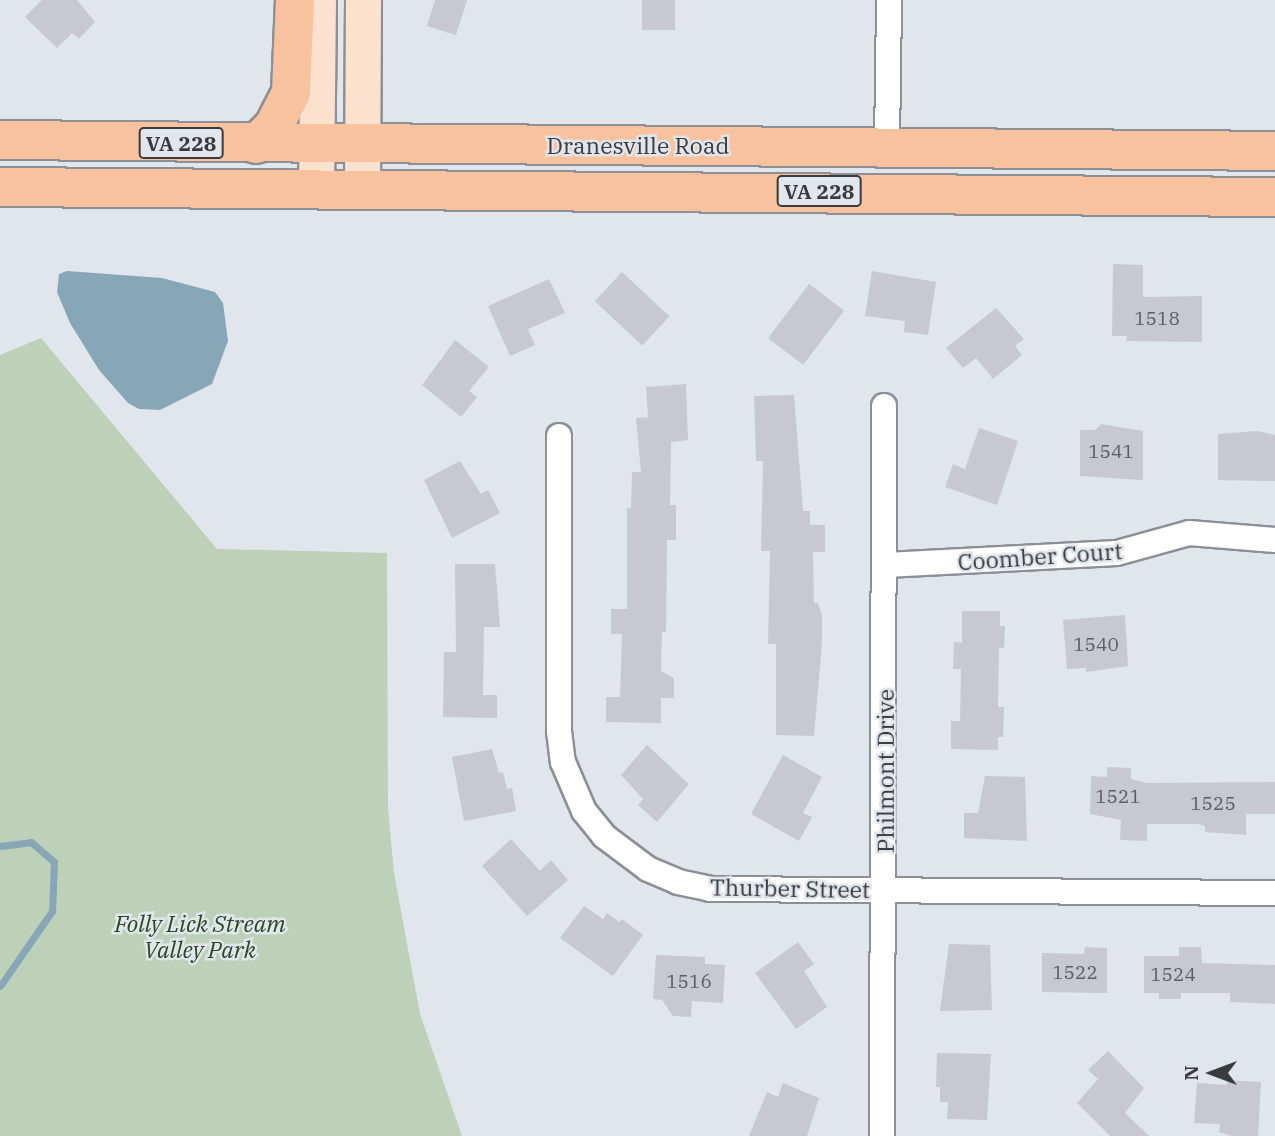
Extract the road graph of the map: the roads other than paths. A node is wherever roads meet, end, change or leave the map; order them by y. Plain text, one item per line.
1 (295, 0) edge
2 (318, 0) edge
3 (363, 0) edge
4 (889, 0) edge
5 (0, 140) edge
6 (256, 144) junction
7 (363, 144) junction
8 (316, 145) junction
9 (887, 145) junction
10 (1275, 151) edge
11 (0, 187) edge
12 (316, 190) junction
13 (362, 190) junction
14 (1275, 197) edge
15 (884, 407) dead end
16 (559, 436) dead end
17 (1275, 540) edge
18 (886, 565) junction
19 (884, 890) junction
20 (1275, 892) edge
21 (882, 1136) edge

1 - 6 main road
2 - 8 main road
3 - 7 main road
4 - 9 street
5 - 6 main road, Dranesville Road / VA 228
6 - 8 main road, Dranesville Road / VA 228
7 - 8 main road, Dranesville Road / VA 228
7 - 9 main road, Dranesville Road / VA 228
7 - 13 main road
8 - 12 main road
9 - 10 main road, Dranesville Road / VA 228
11 - 12 main road, Dranesville Road / VA 228
12 - 13 main road, Dranesville Road / VA 228
13 - 14 main road, Dranesville Road / VA 228
15 - 18 street, Philmont Drive
16 - 19 street, Thurber Street
17 - 18 street, Coomber Court
18 - 19 street, Philmont Drive
19 - 20 street, Thurber Street
19 - 21 street, Philmont Drive

